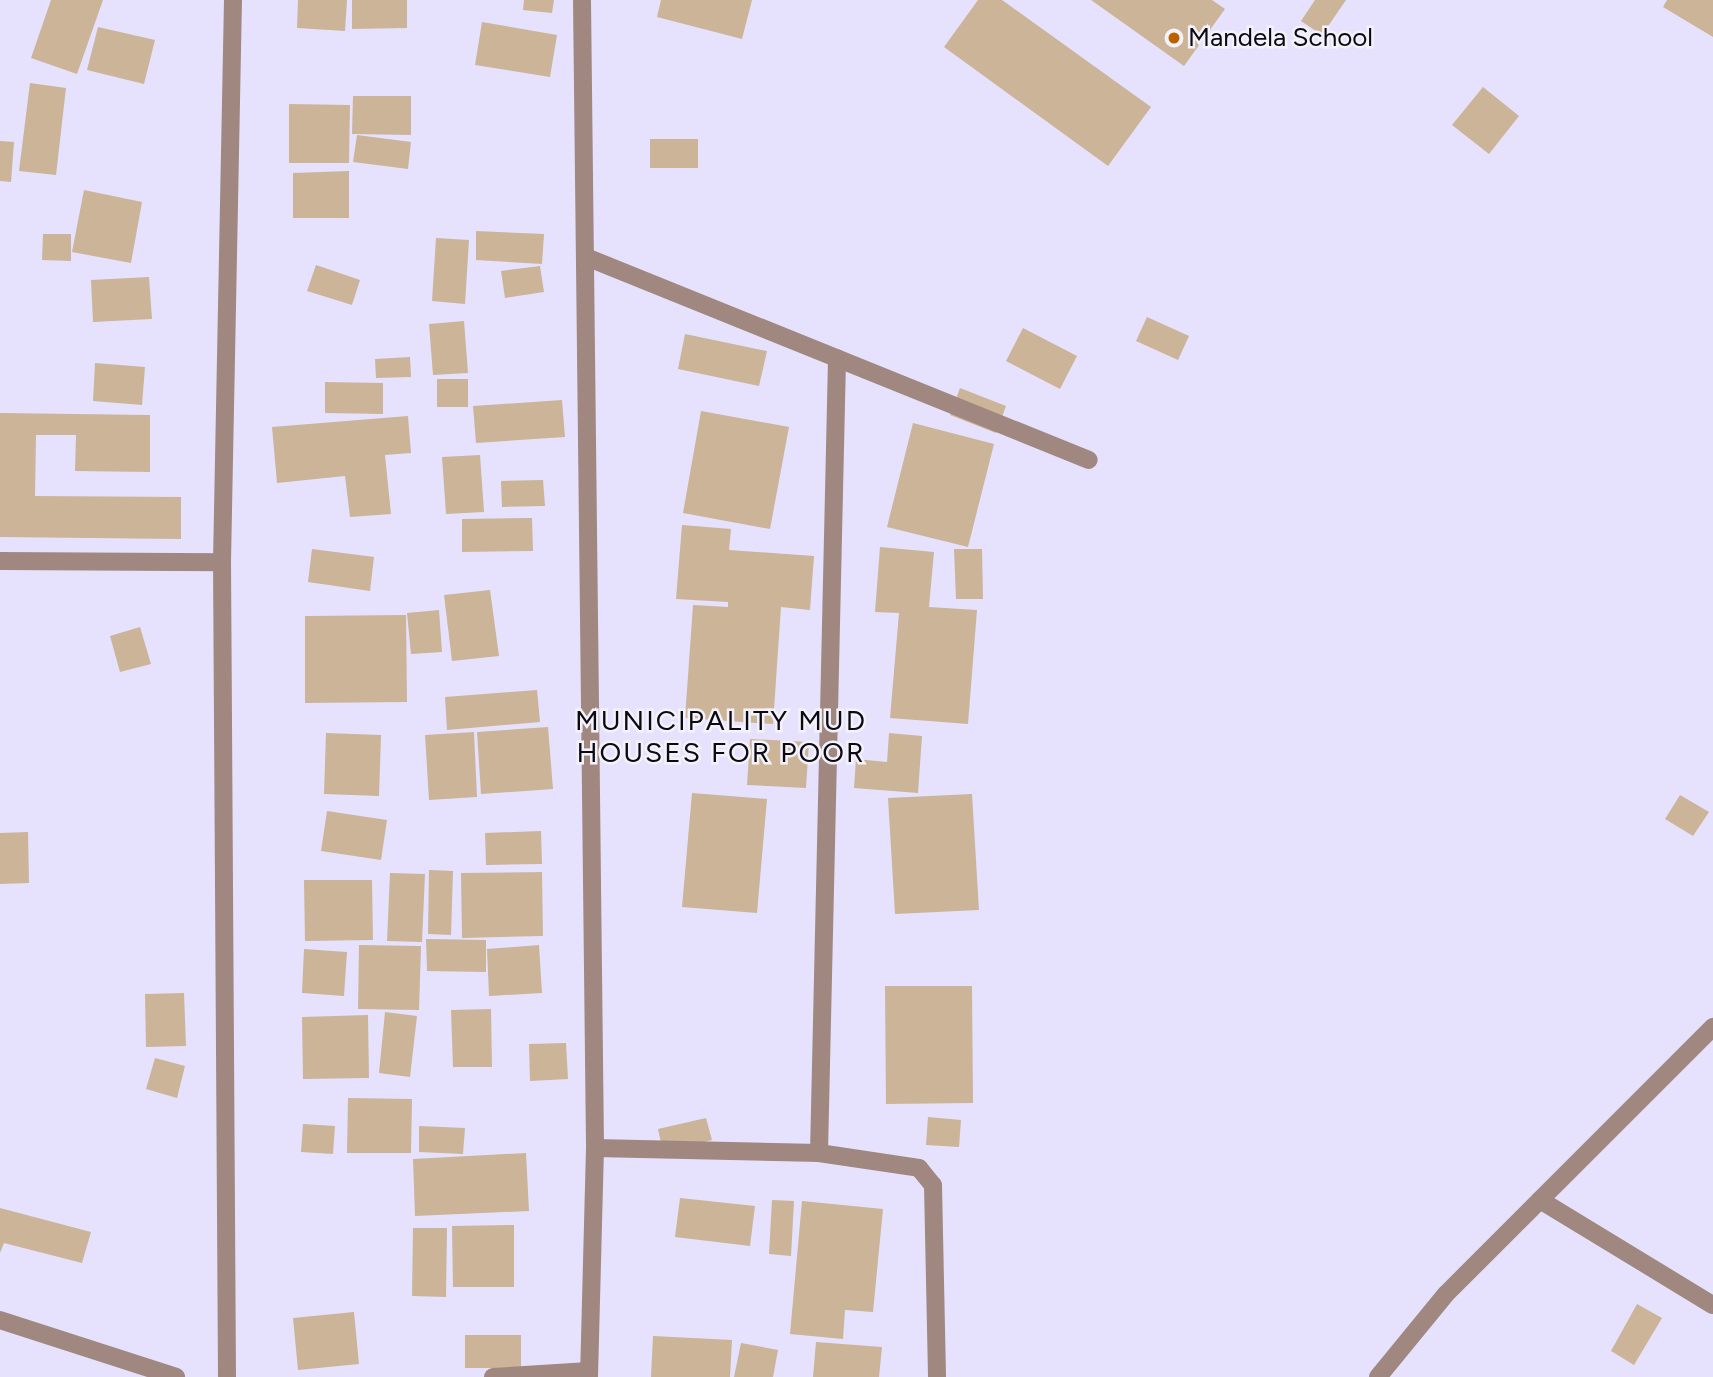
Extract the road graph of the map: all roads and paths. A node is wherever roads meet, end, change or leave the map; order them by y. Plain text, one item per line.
1 (233, 0) edge
2 (582, 0) edge
3 (586, 257) junction
4 (837, 358) junction
5 (1089, 460) dead end
6 (0, 561) edge
7 (222, 562) junction
8 (1713, 1027) edge
9 (596, 1148) junction
10 (819, 1153) junction
11 (1540, 1200) junction
12 (1713, 1305) edge
13 (0, 1320) edge
14 (589, 1374) edge
15 (176, 1377) edge
16 (227, 1377) edge
17 (493, 1377) edge
18 (937, 1377) edge
19 (1378, 1377) edge

1 - 7 street
2 - 3 street
3 - 4 street
3 - 9 street
4 - 5 street
4 - 10 street
6 - 7 street
7 - 16 street
8 - 11 street
9 - 10 street
9 - 14 street
10 - 18 street
11 - 12 street
11 - 19 street
13 - 15 street
14 - 17 street

